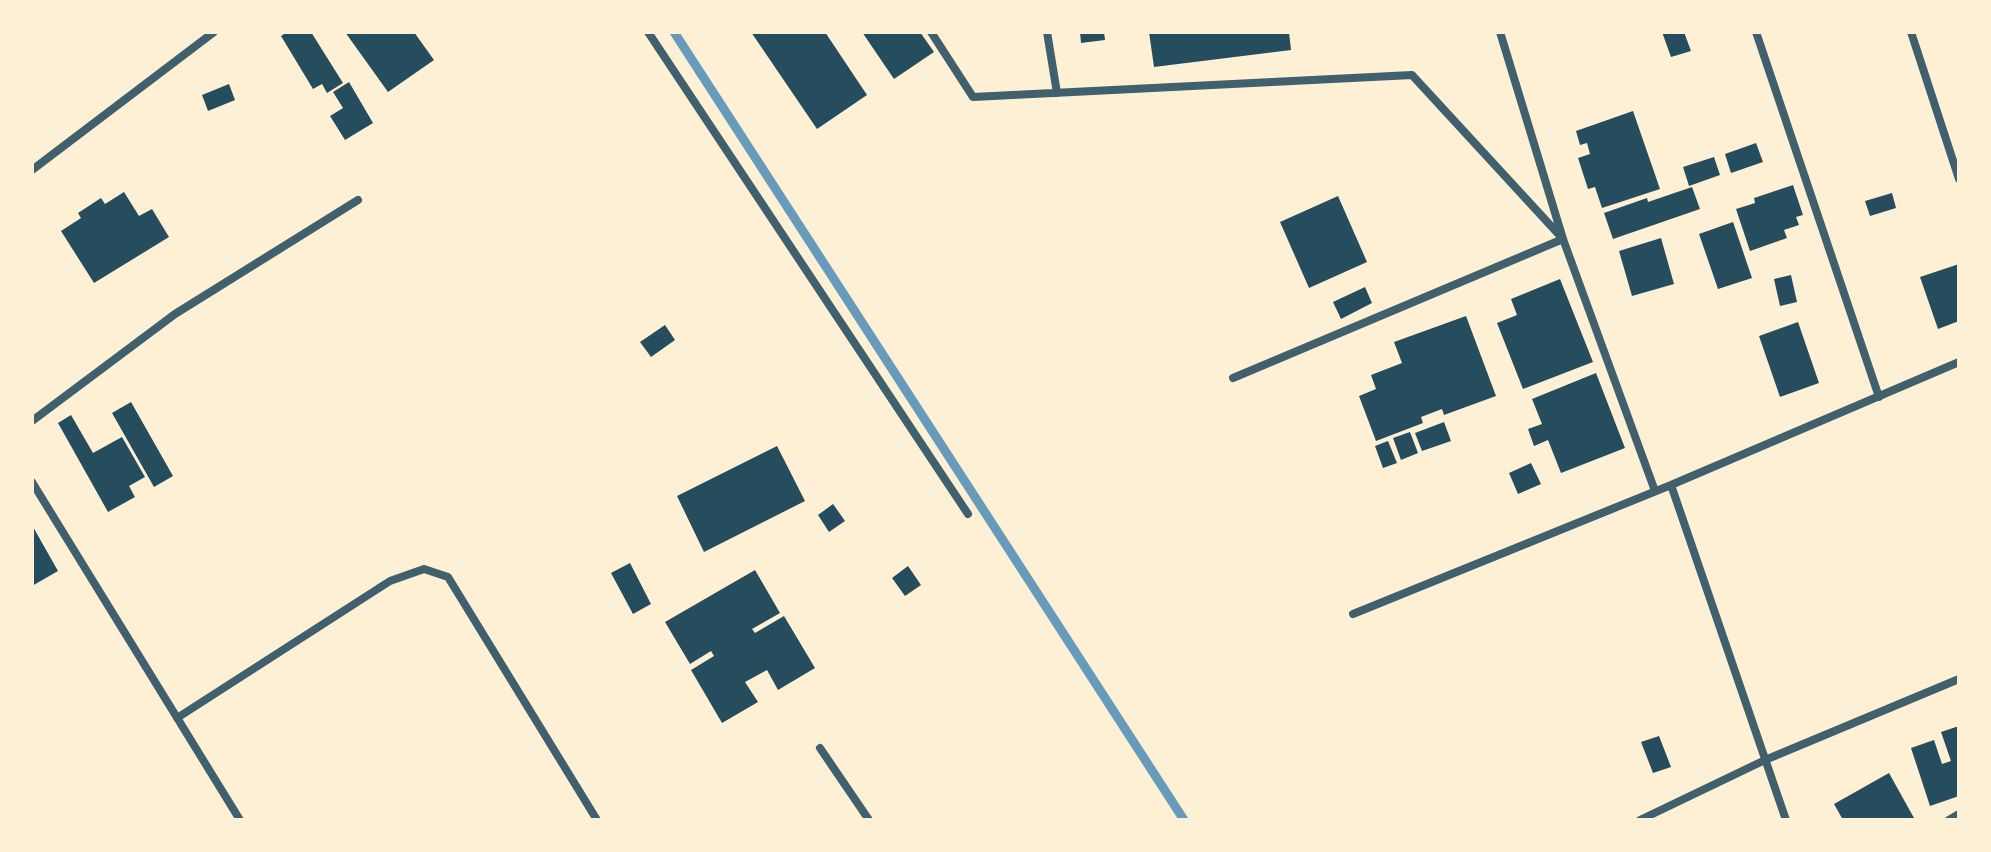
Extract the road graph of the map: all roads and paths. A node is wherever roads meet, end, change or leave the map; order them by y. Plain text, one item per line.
1 (214, 32) edge
2 (648, 32) edge
3 (931, 32) edge
4 (1047, 32) edge
5 (1500, 32) edge
6 (1756, 32) edge
7 (1911, 32) edge
8 (1057, 93) junction
9 (32, 170) edge
10 (1959, 179) edge
11 (358, 200) dead end
12 (1563, 239) junction
13 (1959, 362) edge
14 (1233, 378) dead end
15 (1879, 397) junction
16 (32, 421) edge
17 (32, 482) edge
18 (1671, 485) junction
19 (1655, 491) junction
20 (968, 514) dead end
21 (1353, 614) dead end
22 (1959, 679) edge
23 (177, 718) junction
24 (820, 748) dead end
25 (1765, 760) junction
26 (1959, 814) edge
27 (240, 820) edge
28 (597, 820) edge
29 (869, 820) edge
30 (1640, 820) edge
31 (1786, 820) edge
32 (1949, 820) edge

1 - 9 street
2 - 20 street
3 - 8 street
4 - 8 street
5 - 12 street
6 - 15 street
7 - 10 street
8 - 12 street
11 - 16 street
12 - 14 street
12 - 19 street
13 - 15 street
15 - 18 street
17 - 23 street
18 - 19 street
18 - 25 street
19 - 21 street
22 - 25 street
23 - 27 street
23 - 28 street
24 - 29 street
25 - 30 street
25 - 31 street
26 - 32 street

